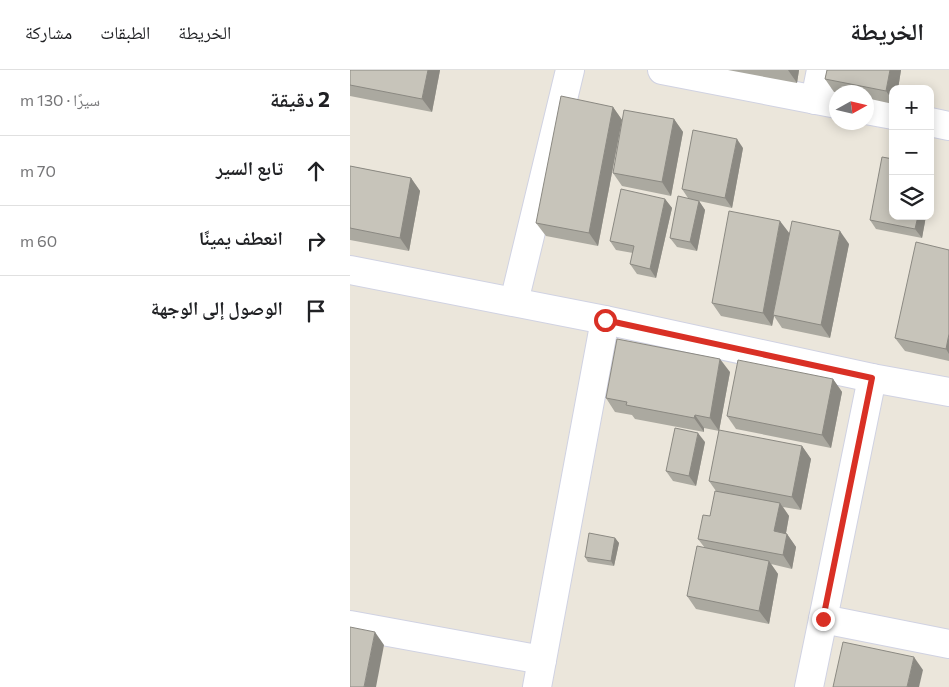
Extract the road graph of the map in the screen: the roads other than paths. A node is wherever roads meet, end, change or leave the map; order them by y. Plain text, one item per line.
1 (570, 70) edge
2 (662, 70) edge
3 (821, 70) edge
4 (826, 102) edge
5 (874, 111) edge
6 (889, 114) edge
7 (934, 123) edge
8 (949, 126) edge
9 (350, 270) edge
10 (514, 302) junction
11 (605, 320) junction
12 (872, 378) junction
13 (949, 392) edge
14 (823, 619) junction
15 (350, 625) edge
16 (949, 644) edge
17 (542, 660) junction
18 (537, 687) edge
19 (809, 687) edge

1 - 10 street
2 - 4 street
3 - 4 street
5 - 6 street
7 - 8 street
9 - 10 street
10 - 11 street
11 - 12 street
11 - 17 street
12 - 13 street
12 - 14 street
14 - 16 street
14 - 19 street
15 - 17 street
17 - 18 street

